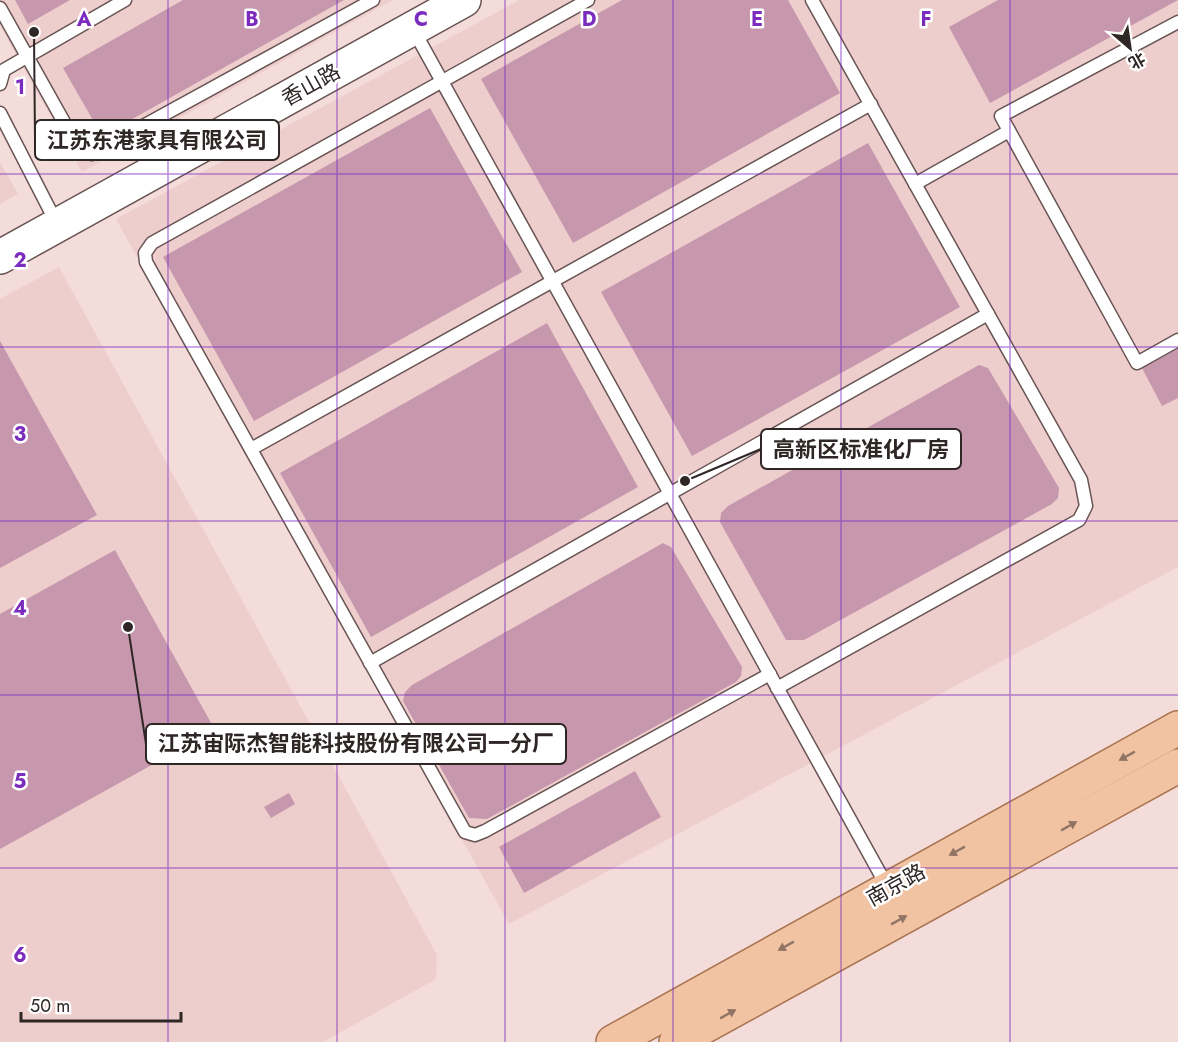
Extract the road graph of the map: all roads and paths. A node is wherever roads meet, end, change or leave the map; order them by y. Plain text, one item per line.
1 (125, 0) edge
2 (373, 0) edge
3 (464, 0) edge
4 (588, 0) edge
5 (812, 0) edge
6 (0, 8) edge
7 (1178, 22) edge
8 (413, 28) junction
9 (28, 56) junction
10 (442, 81) junction
11 (0, 84) edge
12 (871, 104) junction
13 (0, 113) edge
14 (1009, 131) junction
15 (915, 184) junction
16 (58, 225) junction
17 (0, 257) edge
18 (553, 281) junction
19 (988, 314) junction
20 (1178, 340) edge
21 (251, 449) junction
22 (670, 494) junction
23 (370, 663) junction
24 (770, 674) junction
25 (777, 688) junction
26 (1178, 728) edge
27 (1178, 766) edge
28 (888, 889) junction
29 (630, 1038) edge
30 (676, 1042) edge

1 - 9 lane
2 - 9 lane
3 - 8 street, 香山路
4 - 10 lane
5 - 12 lane
6 - 9 lane
7 - 14 lane
8 - 10 lane
8 - 16 street, 香山路
9 - 11 lane
10 - 18 lane
10 - 21 lane
12 - 15 lane
12 - 18 lane
13 - 16 lane
14 - 15 lane
14 - 20 lane
15 - 19 lane
16 - 17 street, 香山路
18 - 21 lane
18 - 22 lane
19 - 22 lane
19 - 25 lane
21 - 23 lane
22 - 23 lane
22 - 24 lane
23 - 24 lane
24 - 25 lane
25 - 28 lane
26 -> 28 main road, 南京路
30 -> 27 main road, 南京路
28 -> 29 main road, 南京路

